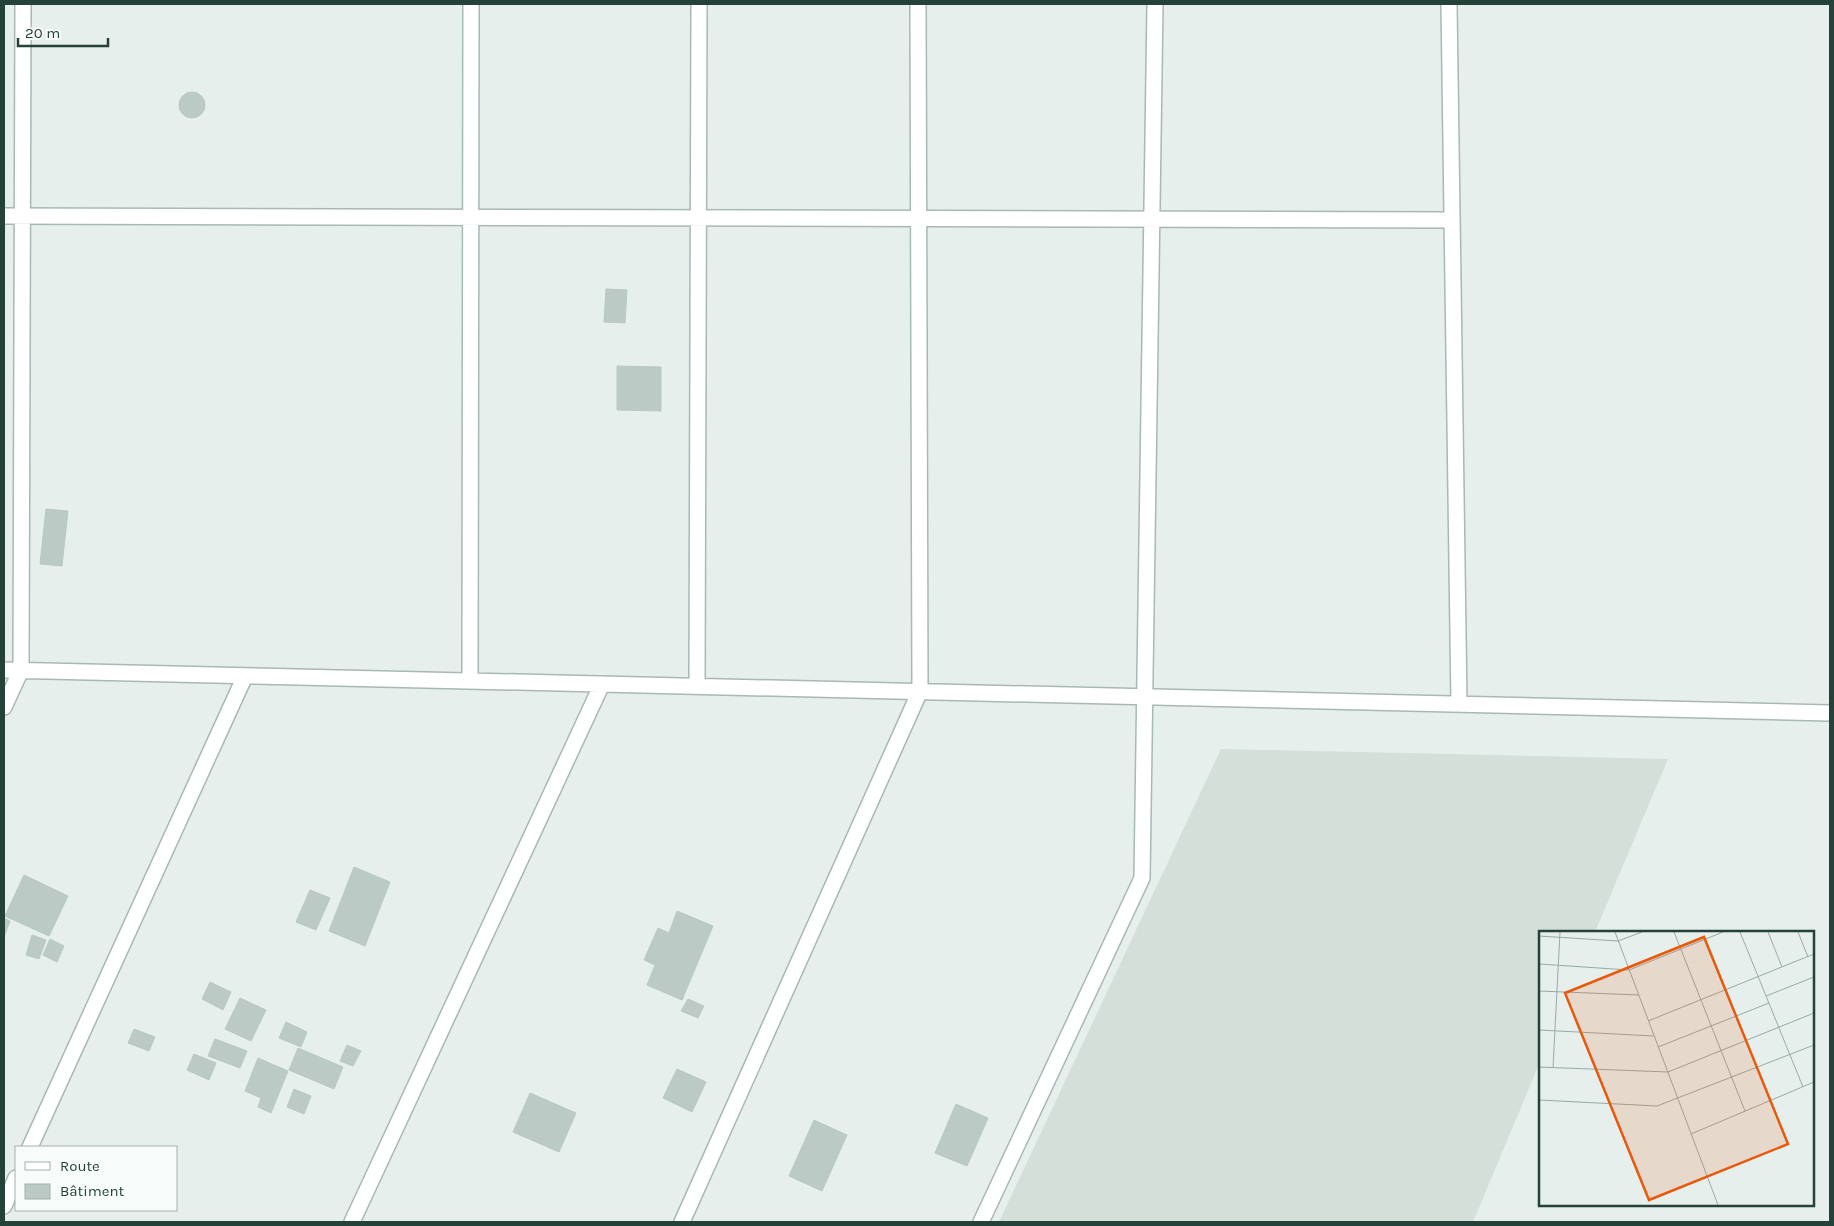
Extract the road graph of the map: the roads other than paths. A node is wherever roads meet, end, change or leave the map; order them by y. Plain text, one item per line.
1 (22, 4) edge
2 (471, 4) edge
3 (699, 4) edge
4 (918, 4) edge
5 (1155, 4) edge
6 (1449, 4) edge
7 (4, 216) edge
8 (22, 216) junction
9 (471, 218) junction
10 (698, 218) junction
11 (919, 219) junction
12 (1152, 220) junction
13 (1452, 220) junction
14 (4, 670) edge
15 (22, 670) junction
16 (245, 676) junction
17 (470, 681) junction
18 (602, 684) junction
19 (697, 686) junction
20 (920, 691) junction
21 (1145, 697) junction
22 (1459, 704) junction
23 (4, 707) edge
24 (1830, 713) edge
25 (30, 1146) edge
26 (15, 1180) edge
27 (4, 1206) edge
28 (352, 1222) edge
29 (682, 1222) edge
30 (981, 1222) edge

1 - 8 street
2 - 9 street
3 - 10 street
4 - 11 street
5 - 12 street
6 - 13 street
7 - 8 street
8 - 9 street
8 - 15 street
9 - 10 street
9 - 17 street
10 - 11 street
10 - 19 street
11 - 12 street
11 - 20 street
12 - 13 street
12 - 21 street
13 - 22 street
14 - 15 street
15 - 16 street
15 - 23 street
16 - 17 street
16 - 25 street
17 - 18 street
18 - 19 street
18 - 28 street
19 - 20 street
20 - 21 street
20 - 29 street
21 - 22 street
21 - 30 street
22 - 24 street
26 - 27 street

